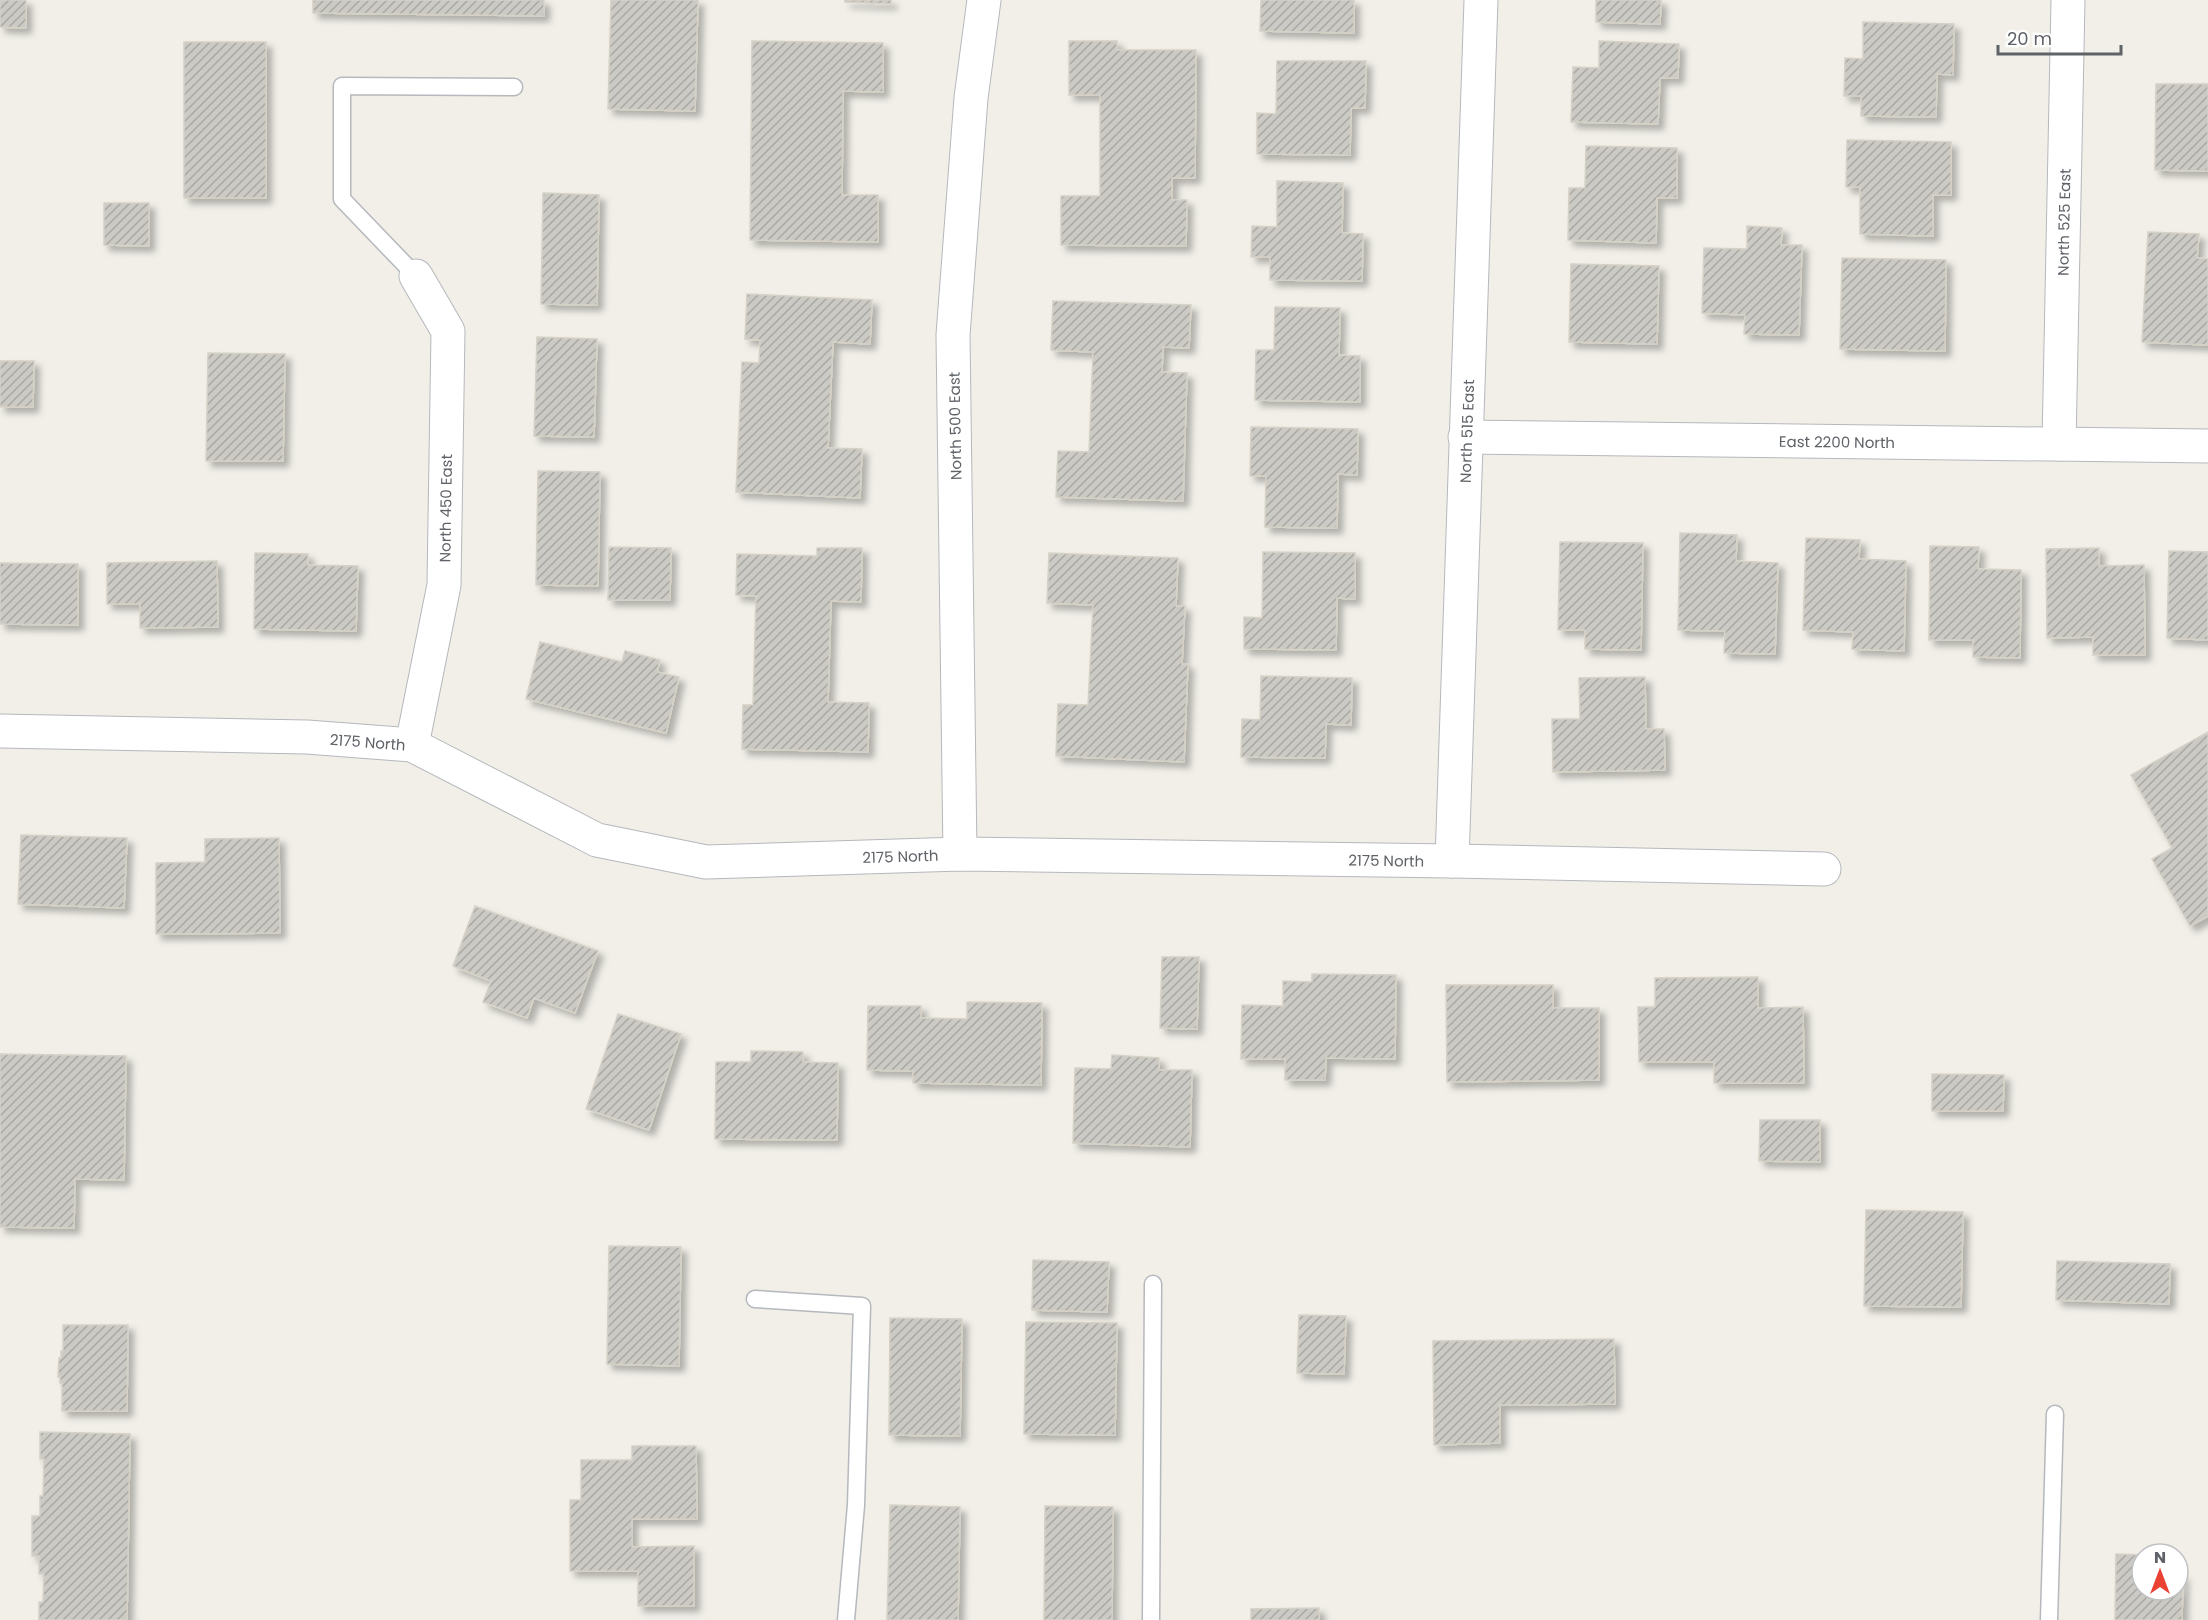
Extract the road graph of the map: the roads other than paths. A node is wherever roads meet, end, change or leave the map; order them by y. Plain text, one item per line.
1 (984, 0) edge
2 (1481, 0) edge
3 (2068, 0) edge
4 (514, 87) dead end
5 (416, 276) joint
6 (1465, 437) junction
7 (2059, 444) junction
8 (2208, 446) edge
9 (0, 731) edge
10 (412, 745) junction
11 (960, 854) junction
12 (1452, 861) junction
13 (1824, 869) dead end
14 (1153, 1284) dead end
15 (755, 1299) dead end
16 (2055, 1414) dead end
17 (846, 1620) edge
18 (1151, 1620) edge
19 (2049, 1620) edge

1 - 11 street, North 500 East
2 - 6 street, North 515 East
3 - 7 street, North 525 East
4 - 5 lane
5 - 10 street, North 450 East
6 - 7 street, East 2200 North
6 - 12 street, North 515 East
7 - 8 street, East 2200 North
9 - 10 street, 2175 North
10 - 11 street, 2175 North
11 - 12 street, 2175 North
12 - 13 street, 2175 North
14 - 18 lane
15 - 17 lane
16 - 19 lane

